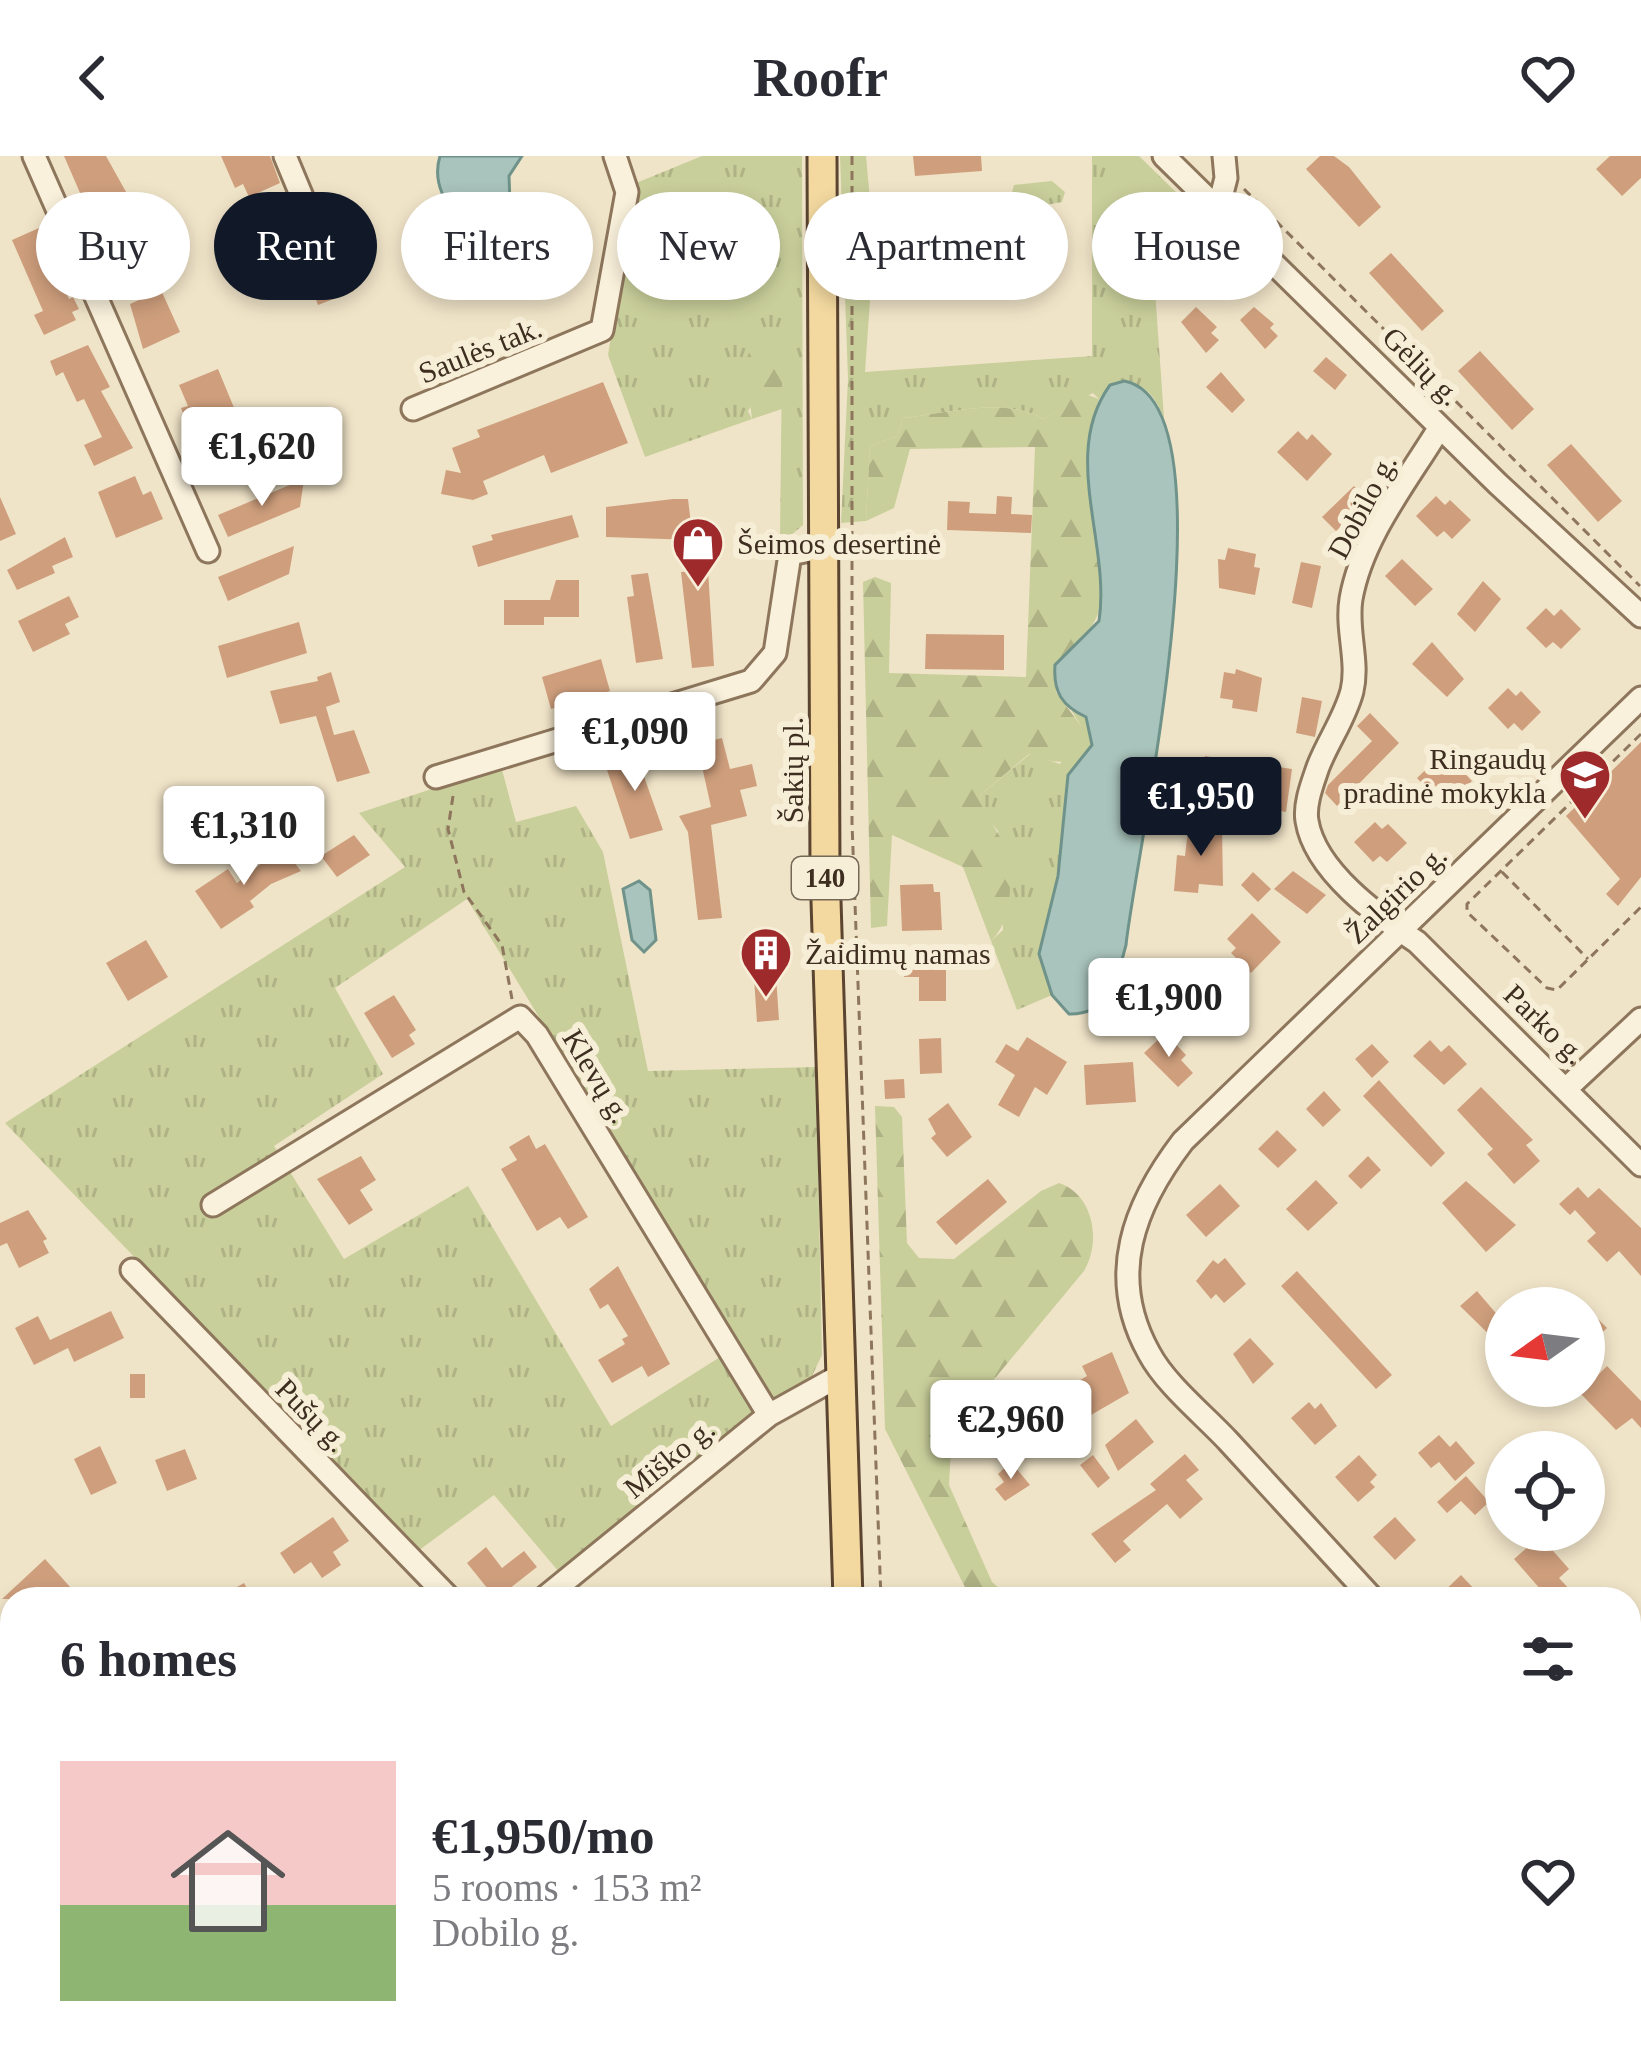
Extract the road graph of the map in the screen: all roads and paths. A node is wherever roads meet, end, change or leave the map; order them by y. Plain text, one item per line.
1 (34, 156) edge
2 (285, 156) edge
3 (615, 156) edge
4 (822, 156) edge
5 (851, 156) edge
6 (1164, 156) edge
7 (1225, 167) edge
8 (300, 192) edge
9 (852, 192) edge
10 (1201, 192) edge
11 (1283, 273) edge
12 (853, 300) edge
13 (413, 409) dead end
14 (1440, 427) junction
15 (824, 547) junction
16 (208, 551) dead end
17 (1641, 587) edge
18 (1641, 616) edge
19 (1641, 698) edge
20 (1641, 734) edge
21 (446, 775) joint
22 (1501, 870) junction
23 (1641, 908) edge
24 (1401, 931) junction
25 (1589, 960) junction
26 (520, 1017) junction
27 (1641, 1019) edge
28 (1568, 1088) junction
29 (1641, 1165) edge
30 (213, 1205) dead end
31 (132, 1270) dead end
32 (841, 1375) junction
33 (769, 1415) junction
34 (438, 1587) edge
35 (558, 1587) edge
36 (848, 1587) edge
37 (881, 1587) edge
38 (1362, 1587) edge

1 - 16 street
2 - 8 street
3 - 13 street, Saulės tak.
4 - 15 main road, Šakių pl. / 140
5 - 9 path
6 - 10 street, Gėlių g.
7 - 17 path
11 - 14 street, Gėlių g.
12 - 37 path
14 - 18 street, Gėlių g.
14 - 24 street, Dobilo g.
15 - 21 street
15 - 32 main road, Šakių pl. / 140
19 - 24 street, Žalgirio g.
20 - 22 path
21 - 26 path
22 - 25 path
22 - 25 path
23 - 25 path
24 - 28 street, Parko g.
24 - 38 street, Žalgirio g.
26 - 30 street, Klevų g.
26 - 33 street, Klevų g.
27 - 28 street
28 - 29 street, Parko g.
31 - 34 street, Pušų g.
32 - 33 street, Miško g.
32 - 36 main road, Šakių pl. / 140
33 - 35 street, Miško g.

